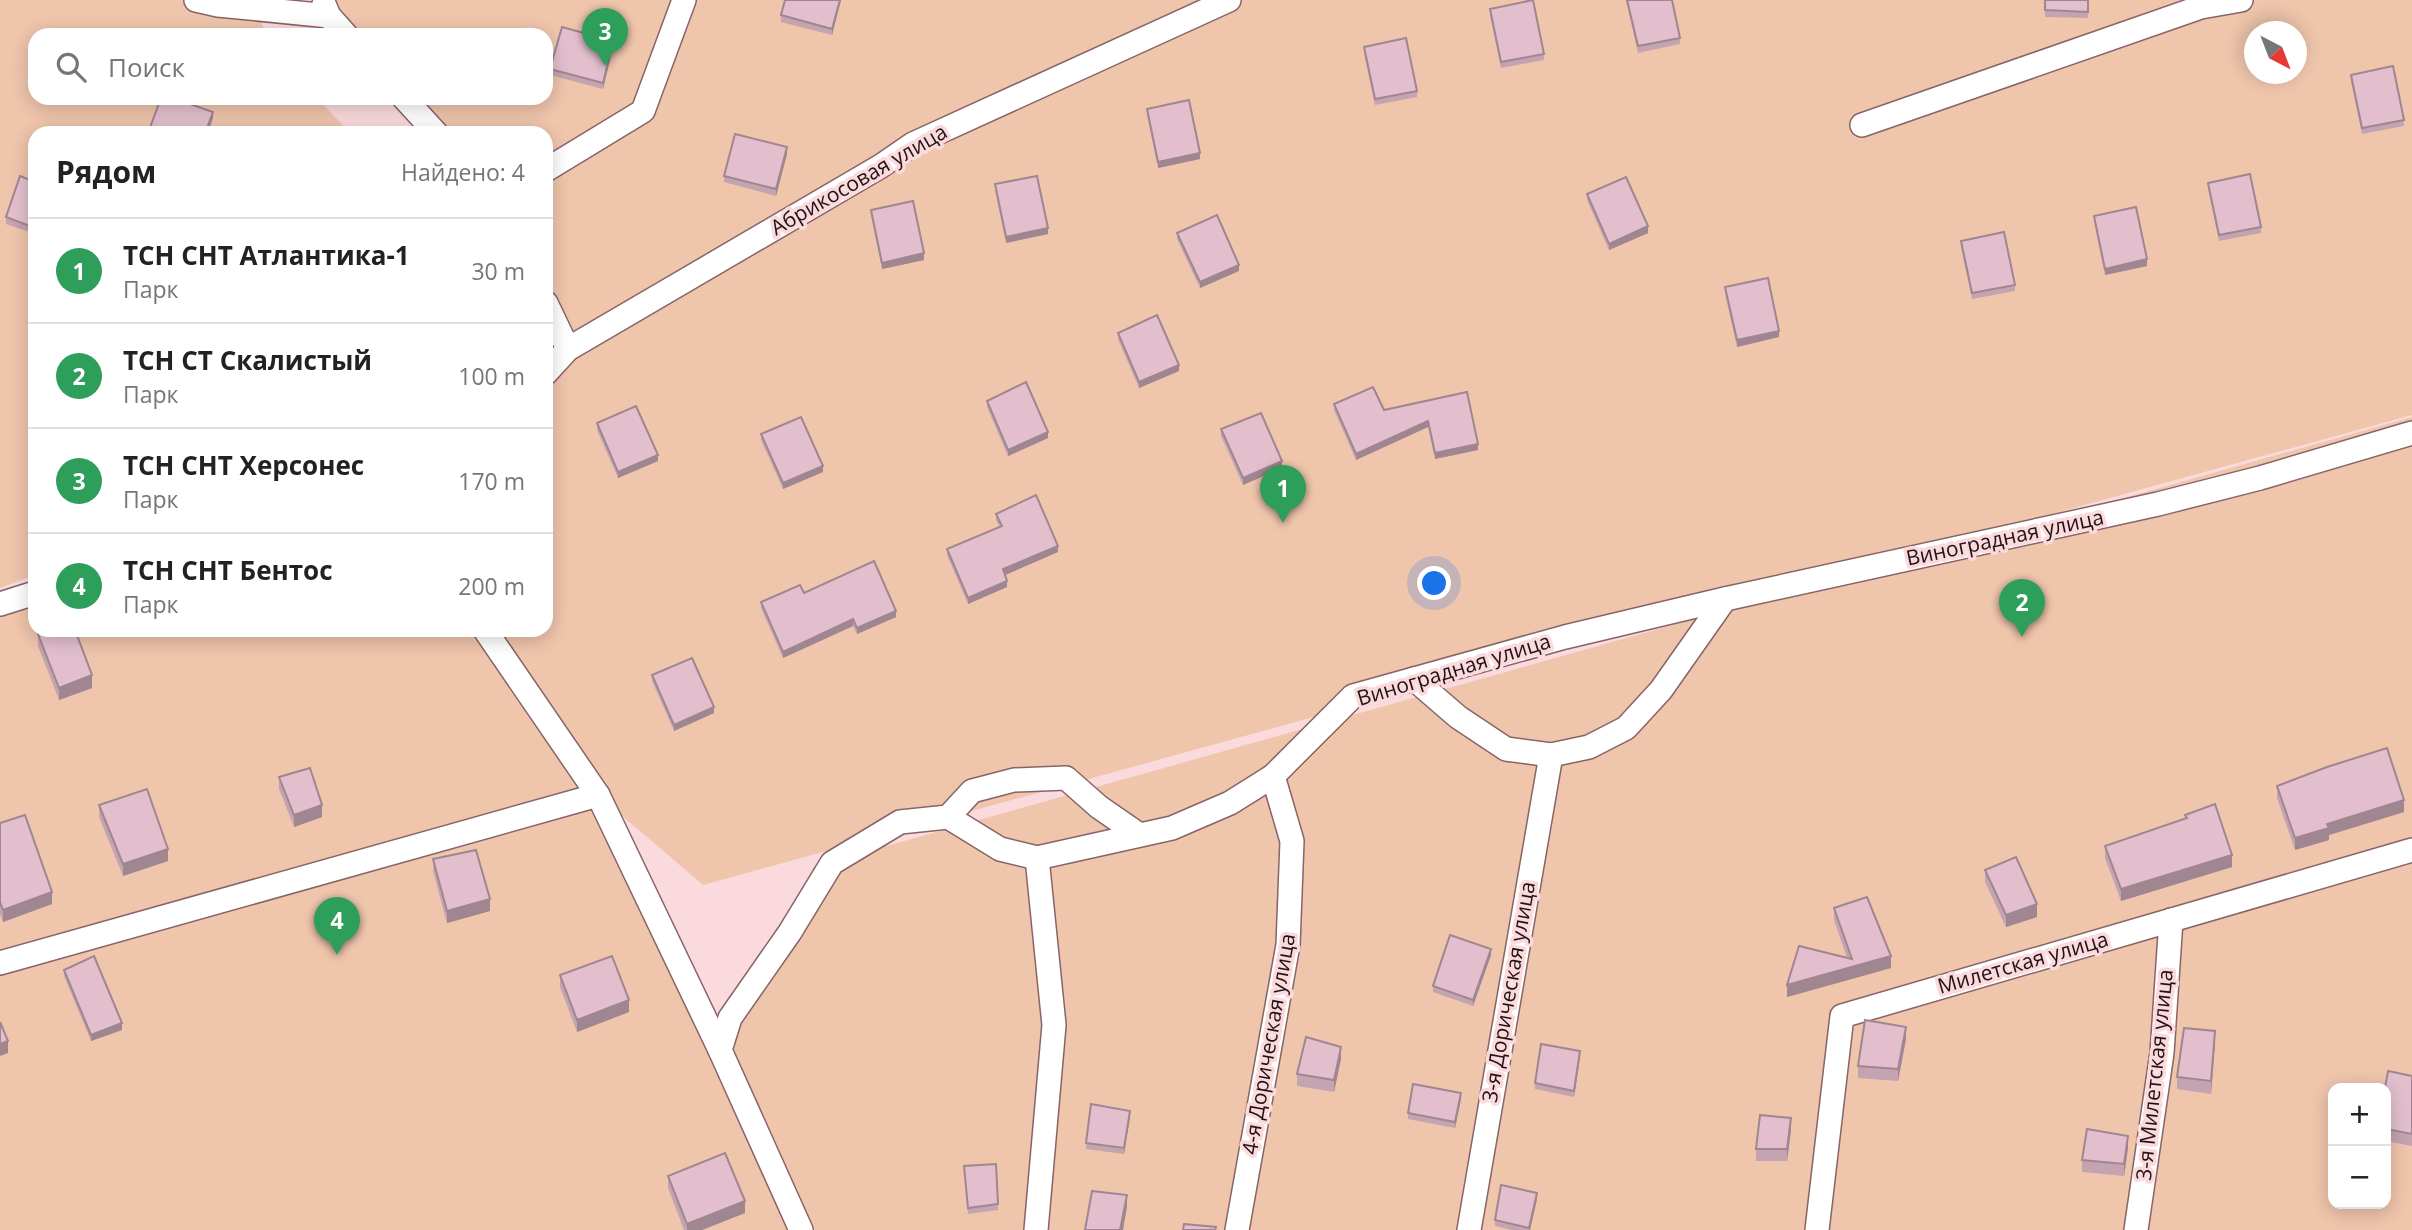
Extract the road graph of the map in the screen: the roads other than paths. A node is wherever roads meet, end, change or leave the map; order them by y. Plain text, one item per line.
1 (196, 0) edge
2 (684, 0) edge
3 (1229, 0) edge
4 (2241, 0) edge
5 (325, 8) edge
6 (341, 28) edge
7 (410, 105) edge
8 (1862, 125) dead end
9 (430, 126) edge
10 (553, 166) edge
11 (553, 318) edge
12 (568, 349) junction
13 (553, 365) edge
14 (2412, 433) edge
15 (28, 595) edge
16 (1725, 599) junction
17 (0, 604) edge
18 (490, 637) edge
19 (1414, 679) junction
20 (1551, 755) junction
21 (1273, 776) junction
22 (598, 795) junction
23 (948, 817) junction
24 (1138, 834) junction
25 (2412, 850) edge
26 (1037, 858) junction
27 (2171, 920) junction
28 (0, 964) edge
29 (720, 1050) junction
30 (802, 1230) edge
31 (1036, 1230) edge
32 (1237, 1230) edge
33 (1469, 1230) edge
34 (1817, 1230) edge
35 (2136, 1230) edge

1 - 5 lane
2 - 10 lane
3 - 12 lane, Абрикосовая улица
4 - 8 lane
5 - 6 lane
7 - 9 lane
11 - 12 lane
12 - 13 lane, Абрикосовая улица
14 - 16 lane, Виноградная улица
15 - 17 lane
16 - 19 lane, Виноградная улица
16 - 20 lane
18 - 22 lane
19 - 20 lane
19 - 21 lane, Виноградная улица
20 - 33 lane, 3-я Дорическая улица
21 - 24 lane, Виноградная улица
21 - 32 lane, 4-я Дорическая улица
22 - 28 lane
22 - 29 lane
23 - 24 lane
23 - 26 lane, Виноградная улица
23 - 29 lane
24 - 26 lane, Виноградная улица
25 - 27 lane, Милетская улица
26 - 31 lane
27 - 34 lane, Милетская улица
27 - 35 lane, 3-я Милетская улица
29 - 30 lane

